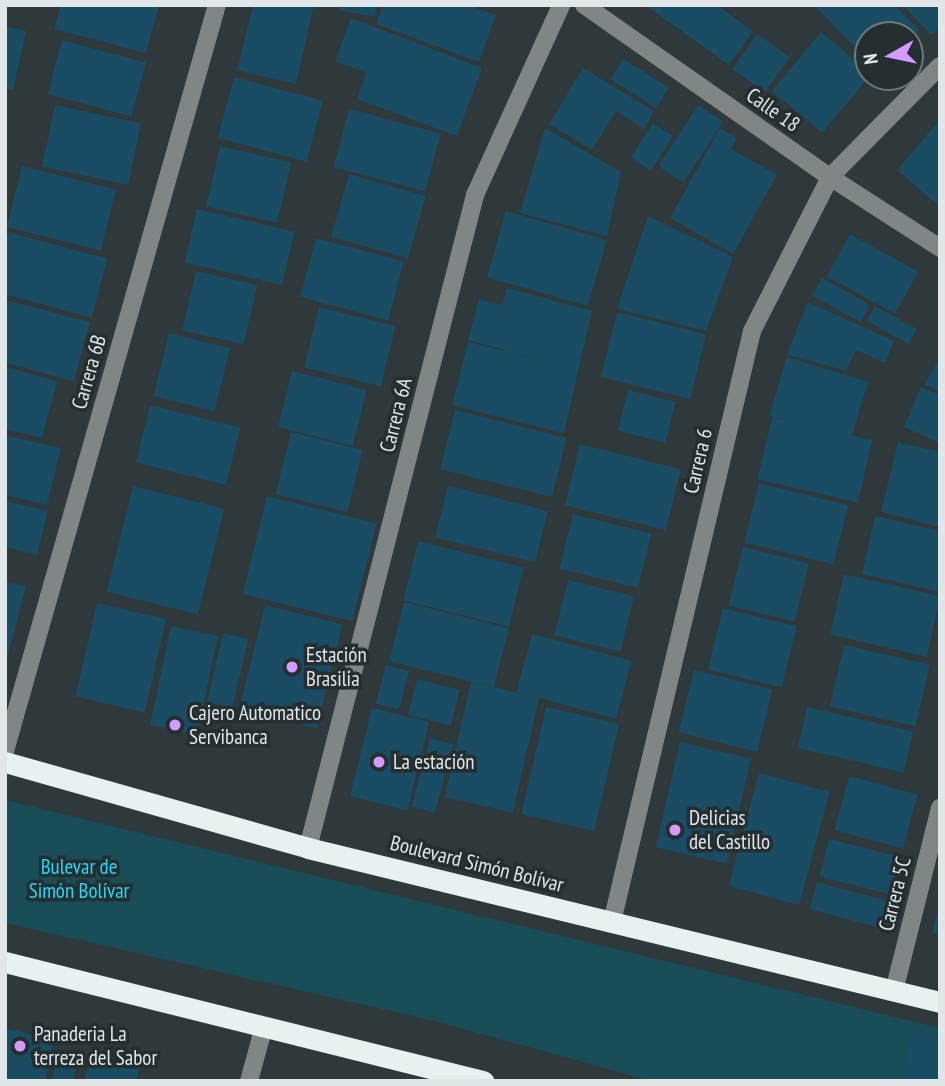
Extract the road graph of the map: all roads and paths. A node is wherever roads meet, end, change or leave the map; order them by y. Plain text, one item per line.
1 (217, 5) edge
2 (561, 5) edge
3 (584, 5) edge
4 (940, 66) edge
5 (830, 177) junction
6 (940, 248) edge
7 (5, 751) edge
8 (5, 762) edge
9 (940, 808) edge
10 (308, 848) junction
11 (612, 922) junction
12 (5, 962) edge
13 (894, 991) junction
14 (940, 1002) edge
15 (264, 1026) junction
16 (249, 1081) edge
17 (483, 1081) edge

1 - 7 street, Carrera 6B
2 - 10 street, Carrera 6A
3 - 5 street, Calle 18
4 - 5 street, Carrera 6
5 - 6 street, Calle 18
5 - 11 street, Carrera 6
8 - 10 highway, Boulevard Simón Bolívar
9 - 13 street, Carrera 5C
10 - 11 highway, Boulevard Simón Bolívar
11 - 13 highway, Boulevard Simón Bolívar
12 - 15 highway
13 - 14 highway, Boulevard Simón Bolívar
15 - 16 street
15 - 17 highway

